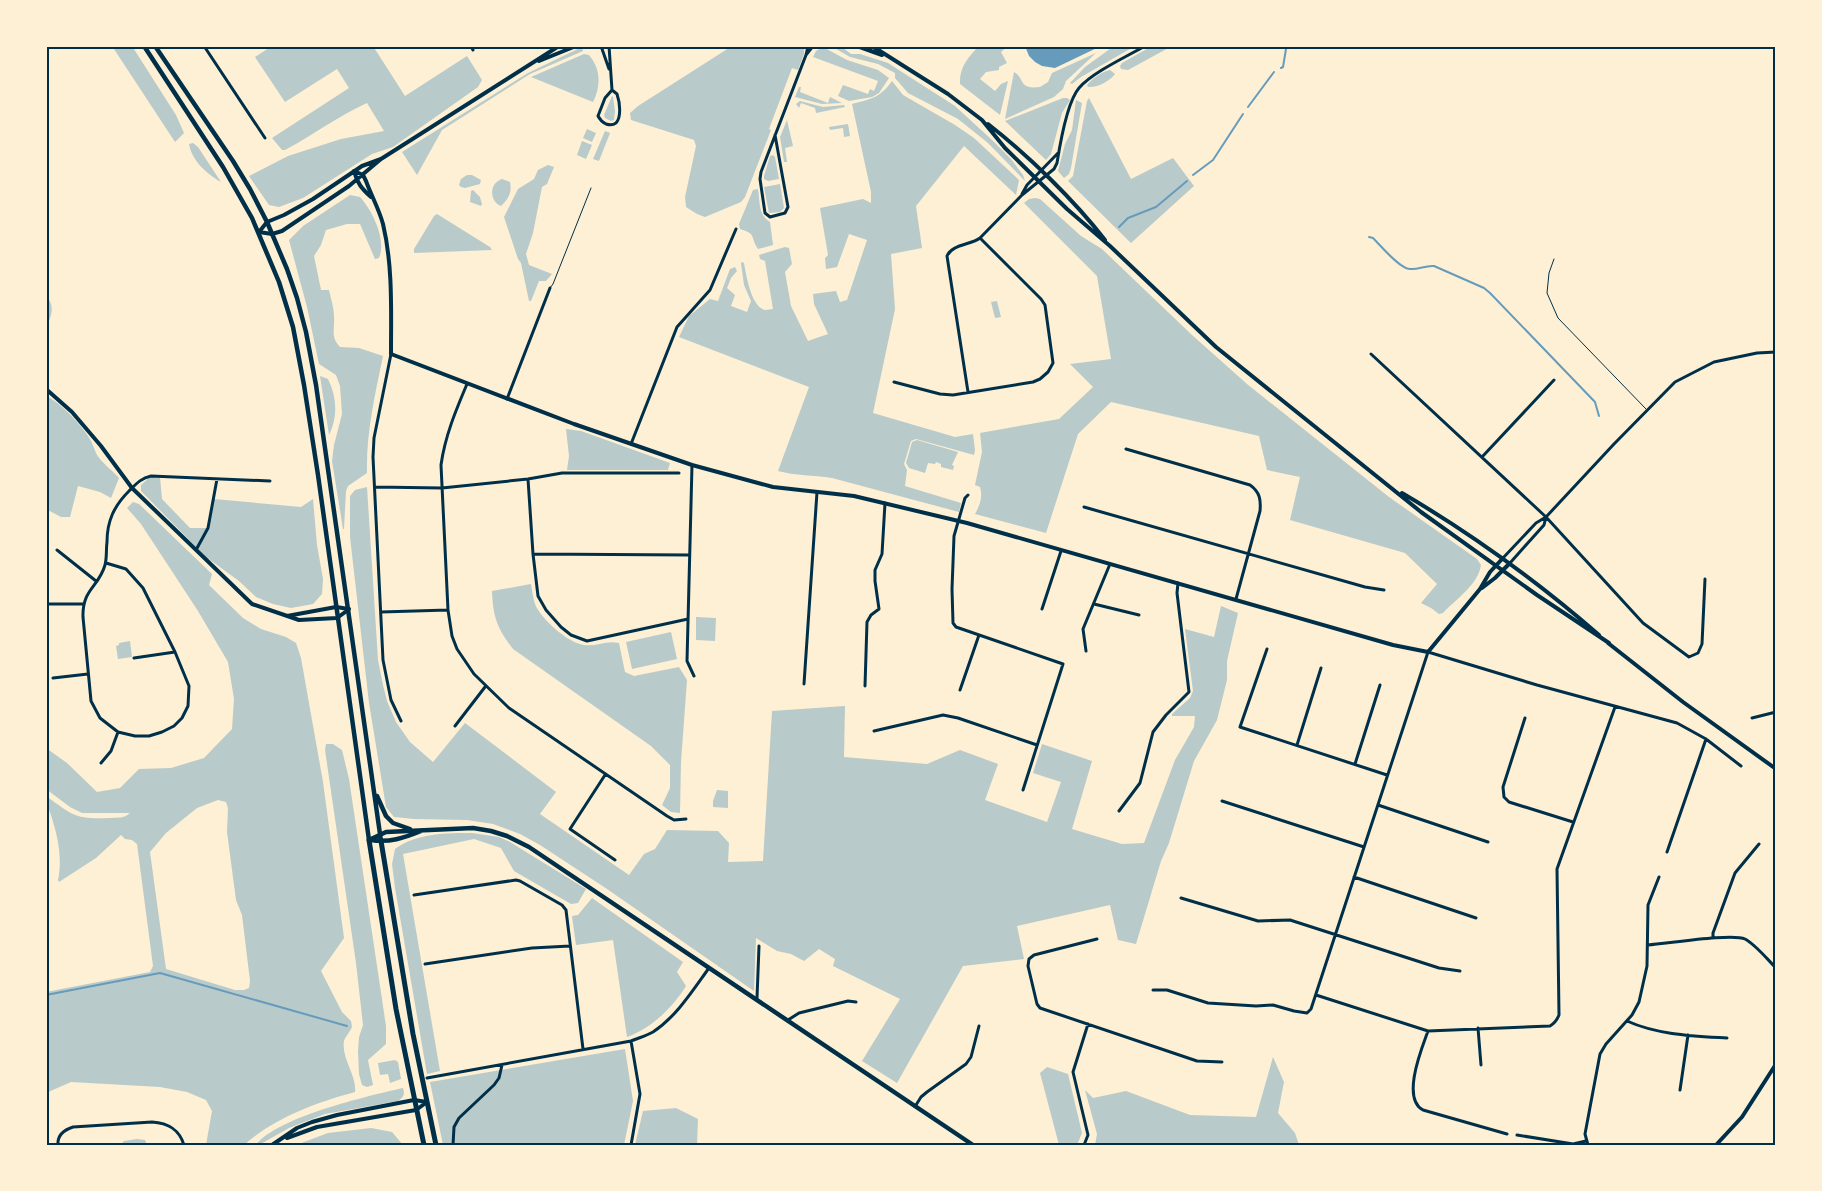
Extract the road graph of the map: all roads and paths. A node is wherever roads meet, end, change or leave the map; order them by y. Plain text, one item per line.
1 (144, 46) edge
2 (156, 46) edge
3 (204, 46) edge
4 (559, 46) edge
5 (576, 46) edge
6 (600, 46) edge
7 (610, 46) edge
8 (808, 46) edge
9 (813, 46) edge
10 (857, 46) edge
11 (872, 46) edge
12 (1146, 46) edge
13 (806, 55) junction
14 (887, 57) junction
15 (530, 65) junction
16 (611, 74) junction
17 (612, 90) junction
18 (982, 120) junction
19 (775, 135) junction
20 (265, 138) dead end
21 (1059, 152) junction
22 (381, 159) junction
23 (354, 171) junction
24 (1040, 171) junction
25 (363, 175) junction
26 (1034, 177) junction
27 (1046, 177) junction
28 (356, 181) junction
29 (1040, 182) junction
30 (591, 188) dead end
31 (1022, 195) junction
32 (372, 198) junction
33 (267, 222) junction
34 (736, 229) dead end
35 (259, 232) junction
36 (272, 234) junction
37 (980, 238) junction
38 (1110, 246) junction
39 (1554, 259) dead end
40 (550, 288) joint
41 (1776, 352) edge
42 (391, 354) junction
43 (1371, 354) dead end
44 (1554, 380) dead end
45 (894, 382) dead end
46 (467, 384) junction
47 (46, 389) edge
48 (968, 392) junction
49 (507, 399) junction
50 (1647, 409) junction
51 (631, 444) junction
52 (1126, 449) dead end
53 (1482, 457) junction
54 (692, 465) junction
55 (679, 473) dead end
56 (528, 478) junction
57 (217, 479) junction
58 (270, 481) dead end
59 (1390, 486) junction
60 (132, 488) junction
61 (375, 488) junction
62 (442, 488) junction
63 (817, 492) junction
64 (968, 495) dead end
65 (885, 503) junction
66 (1084, 507) dead end
67 (1546, 517) junction
68 (958, 521) junction
69 (57, 550) dead end
70 (196, 550) junction
71 (1061, 551) junction
72 (533, 554) junction
73 (1248, 554) junction
74 (689, 555) junction
75 (1503, 558) junction
76 (106, 563) junction
77 (1510, 563) junction
78 (1110, 564) junction
79 (1497, 565) junction
80 (1504, 570) junction
81 (1705, 579) dead end
82 (96, 581) junction
83 (1178, 583) junction
84 (1480, 589) junction
85 (1384, 590) dead end
86 (1236, 599) junction
87 (46, 604) edge
88 (84, 604) junction
89 (1094, 604) junction
90 (336, 607) junction
91 (1042, 609) dead end
92 (349, 610) junction
93 (448, 610) junction
94 (380, 612) junction
95 (1139, 615) dead end
96 (285, 616) junction
97 (337, 618) junction
98 (688, 619) junction
99 (979, 636) junction
100 (1609, 643) junction
101 (1267, 650) dead end
102 (1086, 651) dead end
103 (174, 652) junction
104 (1428, 652) junction
105 (134, 658) dead end
106 (1321, 668) dead end
107 (88, 674) junction
108 (694, 676) dead end
109 (54, 678) dead end
110 (804, 684) dead end
111 (1380, 685) dead end
112 (485, 686) junction
113 (865, 686) dead end
114 (960, 690) dead end
115 (1615, 707) junction
116 (1776, 712) edge
117 (1525, 718) dead end
118 (1752, 718) dead end
119 (401, 721) dead end
120 (456, 726) dead end
121 (874, 731) dead end
122 (118, 732) junction
123 (1706, 739) junction
124 (1037, 745) junction
125 (1297, 745) junction
126 (101, 763) dead end
127 (1355, 764) junction
128 (1741, 766) dead end
129 (1776, 769) edge
130 (605, 775) junction
131 (1388, 775) junction
132 (374, 790) junction
133 (1024, 790) dead end
134 (1222, 801) dead end
135 (1378, 806) junction
136 (1119, 811) dead end
137 (686, 819) dead end
138 (1573, 822) junction
139 (411, 830) junction
140 (422, 831) junction
141 (380, 834) junction
142 (369, 840) junction
143 (381, 841) junction
144 (1488, 842) dead end
145 (1759, 844) dead end
146 (1364, 847) junction
147 (1667, 852) dead end
148 (615, 860) dead end
149 (1354, 877) junction
150 (1659, 877) dead end
151 (414, 895) dead end
152 (1182, 898) dead end
153 (1476, 918) dead end
154 (1336, 934) junction
155 (1713, 938) junction
156 (1097, 939) dead end
157 (1648, 945) junction
158 (570, 946) junction
159 (759, 946) dead end
160 (425, 964) dead end
161 (709, 968) junction
162 (1776, 968) edge
163 (1460, 971) dead end
164 (1152, 990) dead end
165 (1316, 995) junction
166 (757, 998) junction
167 (856, 1002) dead end
168 (788, 1020) junction
169 (1627, 1021) junction
170 (1088, 1024) junction
171 (979, 1026) dead end
172 (1478, 1028) junction
173 (1428, 1031) junction
174 (1688, 1036) junction
175 (1727, 1038) dead end
176 (631, 1041) junction
177 (583, 1049) junction
178 (1222, 1062) dead end
179 (1776, 1064) edge
180 (502, 1065) junction
181 (1481, 1065) dead end
182 (427, 1078) dead end
183 (1680, 1090) dead end
184 (414, 1100) junction
185 (427, 1102) junction
186 (916, 1105) junction
187 (416, 1110) junction
188 (1507, 1134) dead end
189 (1517, 1135) dead end
190 (278, 1141) junction
191 (1586, 1141) junction
192 (58, 1145) edge
193 (184, 1145) edge
194 (272, 1145) edge
195 (424, 1145) edge
196 (436, 1145) edge
197 (453, 1145) edge
198 (631, 1145) edge
199 (973, 1145) edge
200 (1084, 1145) edge
201 (1588, 1145) edge
202 (1716, 1145) edge

1 - 35 main road
2 - 33 main road
3 - 20 street
4 - 15 street
5 - 15 street
6 - 16 street
7 - 16 street
8 - 13 street
9 - 13 street
10 - 14 street
11 - 14 street
12 - 21 street
13 - 19 street
14 - 18 street
15 - 22 street
16 - 17 street
17 - 17 street
18 - 24 street
18 - 26 street
19 - 19 street
21 - 24 street
21 - 27 street
22 - 23 street
22 - 25 street
23 - 25 street
23 - 28 street
23 - 33 street
24 - 26 street
24 - 27 street
25 - 28 street
25 - 32 street
26 - 29 street
26 - 31 street
27 - 29 street
27 - 38 street
28 - 32 street
28 - 36 street
29 - 31 street
29 - 38 street
30 - 40 lane
31 - 37 street
32 - 42 street
33 - 35 street
33 - 36 main road
34 - 51 street
35 - 36 street
35 - 90 main road
36 - 92 main road
37 - 48 street
37 - 48 street
38 - 59 street
39 - 50 lane
40 - 49 street
41 - 50 street
42 - 46 street
42 - 61 street
43 - 53 street
44 - 53 street
45 - 48 street
46 - 49 street
46 - 62 street
47 - 60 street
49 - 51 street
50 - 67 street
51 - 54 street
52 - 73 street
53 - 67 street
54 - 63 street
54 - 74 street
55 - 56 street
56 - 62 street
56 - 72 street
57 - 58 street
57 - 60 street
57 - 70 street
59 - 75 street
59 - 79 street
60 - 70 street
60 - 76 street
61 - 62 street
61 - 94 street
62 - 93 street
63 - 65 street
63 - 110 street
64 - 68 street
65 - 68 street
65 - 113 street
66 - 73 street
67 - 75 street
67 - 77 street
67 - 81 street
68 - 71 street
68 - 99 street
69 - 82 street
70 - 96 street
71 - 78 street
71 - 91 street
72 - 74 street
72 - 98 street
73 - 85 street
73 - 86 street
74 - 98 street
75 - 77 street
75 - 79 street
76 - 82 street
76 - 103 street
77 - 80 street
77 - 100 street
78 - 83 street
78 - 89 street
79 - 80 street
79 - 84 street
80 - 84 street
80 - 100 street
82 - 88 street
83 - 86 street
83 - 136 street
84 - 104 street
86 - 104 street
87 - 88 street
88 - 107 street
89 - 95 street
89 - 102 street
90 - 92 street
90 - 96 street
90 - 97 main road
92 - 97 street
92 - 132 main road
93 - 94 street
93 - 112 street
94 - 119 street
96 - 97 street
97 - 142 main road
98 - 108 street
99 - 114 street
99 - 124 street
100 - 129 street
101 - 125 street
103 - 105 street
103 - 122 street
104 - 115 street
104 - 131 street
106 - 125 street
107 - 109 street
107 - 122 street
111 - 127 street
112 - 120 street
112 - 130 street
115 - 123 street
115 - 138 street
116 - 118 street
117 - 138 street
121 - 124 street
122 - 126 street
123 - 128 street
123 - 147 street
124 - 133 street
125 - 127 street
127 - 131 street
130 - 137 street
130 - 148 street
131 - 135 street
132 - 139 main road
132 - 141 main road
134 - 146 street
135 - 144 street
135 - 146 street
138 - 172 street
139 - 140 main road
139 - 141 main road
140 - 143 main road
140 - 161 main road
141 - 142 main road
141 - 143 main road
142 - 143 main road
142 - 184 main road
143 - 185 main road
145 - 155 street
146 - 149 street
149 - 153 street
149 - 154 street
150 - 157 street
151 - 158 street
152 - 154 street
154 - 163 street
154 - 165 street
155 - 157 street
155 - 162 street
156 - 170 street
157 - 169 street
158 - 160 street
158 - 177 street
159 - 166 street
161 - 166 main road
161 - 176 street
164 - 165 street
165 - 173 street
166 - 168 main road
167 - 168 street
168 - 186 main road
169 - 174 street
169 - 191 street
170 - 178 street
170 - 200 street
171 - 186 street
172 - 173 street
172 - 181 street
173 - 188 street
174 - 175 street
174 - 183 street
176 - 177 street
176 - 198 street
177 - 180 street
179 - 202 street
180 - 182 street
180 - 197 street
184 - 185 street
184 - 187 main road
184 - 190 street
185 - 187 street
185 - 196 main road
186 - 199 main road
187 - 190 street
187 - 195 main road
189 - 191 street
190 - 194 street
191 - 201 street
192 - 193 street

